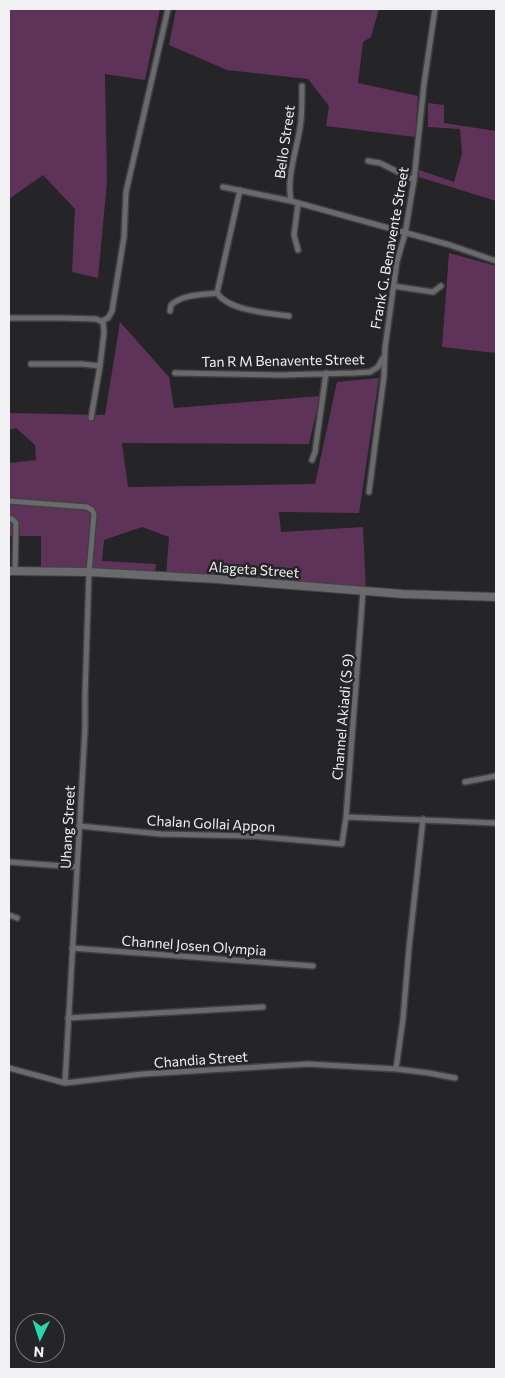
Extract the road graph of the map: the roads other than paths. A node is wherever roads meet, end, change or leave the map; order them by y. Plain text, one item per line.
1 (168, 9) edge
2 (435, 9) edge
3 (302, 86) dead end
4 (368, 161) dead end
5 (414, 180) junction
6 (223, 187) dead end
7 (240, 190) junction
8 (291, 201) junction
9 (298, 204) junction
10 (405, 234) junction
11 (298, 250) dead end
12 (496, 261) edge
13 (393, 286) junction
14 (441, 286) dead end
15 (217, 293) junction
16 (170, 311) dead end
17 (289, 316) dead end
18 (9, 318) edge
19 (102, 321) junction
20 (385, 356) junction
21 (31, 364) dead end
22 (100, 366) junction
23 (175, 373) dead end
24 (326, 373) junction
25 (91, 418) dead end
26 (312, 460) dead end
27 (370, 492) dead end
28 (9, 501) edge
29 (9, 518) edge
30 (12, 571) edge
31 (90, 572) junction
32 (363, 591) junction
33 (496, 597) edge
34 (496, 776) edge
35 (465, 782) dead end
36 (346, 817) junction
37 (423, 819) junction
38 (496, 823) edge
39 (79, 826) junction
40 (342, 844) joint
41 (9, 862) edge
42 (77, 867) junction
43 (9, 915) edge
44 (17, 918) dead end
45 (72, 948) junction
46 (313, 966) dead end
47 (263, 1007) dead end
48 (68, 1018) junction
49 (9, 1068) edge
50 (396, 1069) junction
51 (455, 1078) dead end
52 (64, 1083) junction

1 - 19 street
2 - 5 street, Frank G. Benavente Street
3 - 8 street, Bello Street
4 - 5 street
5 - 10 street, Frank G. Benavente Street
6 - 7 street
7 - 8 street
7 - 15 street
8 - 9 street
9 - 10 street
9 - 11 street
10 - 12 street
10 - 13 street, Frank G. Benavente Street
13 - 14 street
13 - 20 street, Frank G. Benavente Street
15 - 16 street
15 - 17 street
18 - 19 street
19 - 22 street
20 - 24 street, Tan R M Benavente Street
20 - 27 street, Frank G. Benavente Street
21 - 22 street
22 - 25 street
23 - 24 street, Tan R M Benavente Street
24 - 26 street
28 - 31 street, Uhang Street
29 - 30 street
30 - 31 main road, Alageta Street
31 - 32 main road, Alageta Street
31 - 39 street, Uhang Street
32 - 33 main road, Alageta Street
32 - 36 street, Channel Akiadi (S 9)
34 - 35 street
36 - 37 street
36 - 40 street, Channel Akiadi (S 9)
37 - 38 street
37 - 50 street
39 - 40 street, Chalan Gollai Appon
39 - 42 street, Uhang Street
41 - 42 street
42 - 45 street, Uhang Street
43 - 44 street
45 - 46 street, Channel Josen Olympia
45 - 48 street, Uhang Street
47 - 48 street
48 - 52 street, Uhang Street
49 - 52 street, Chandia Street
50 - 51 street, Chandia Street
50 - 52 street, Chandia Street

